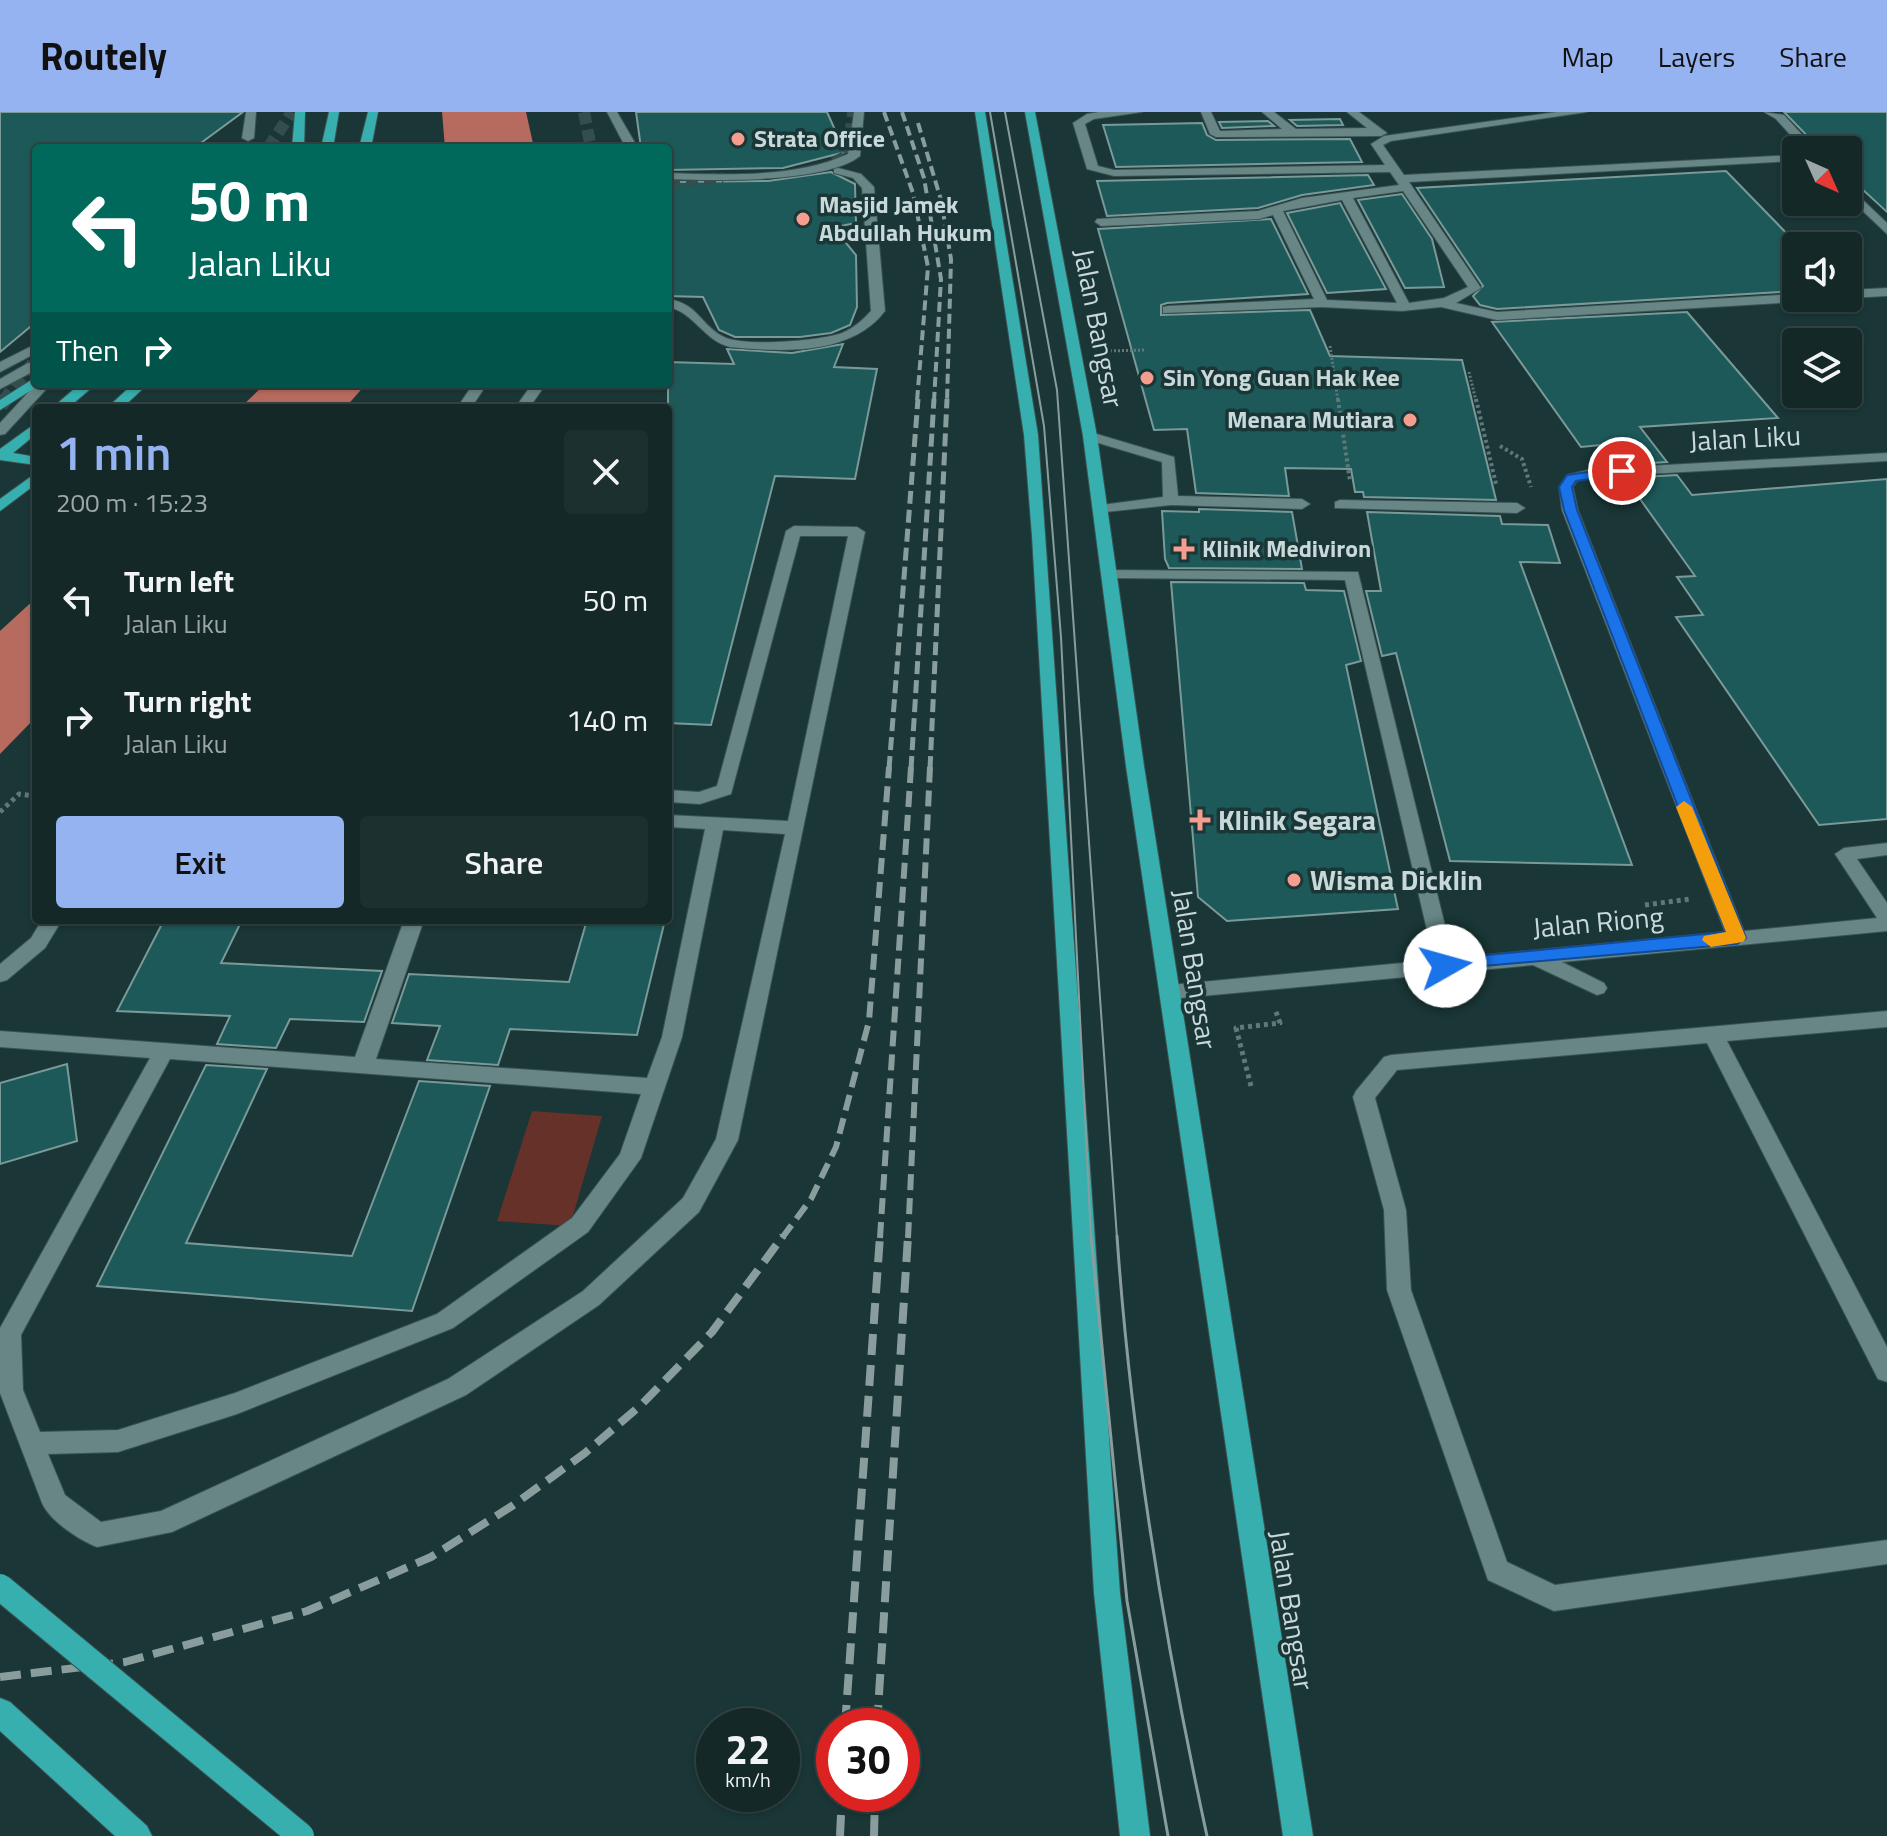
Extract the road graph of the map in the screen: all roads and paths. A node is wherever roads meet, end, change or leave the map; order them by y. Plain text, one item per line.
1 (251, 112) edge
2 (300, 112) edge
3 (334, 112) edge
4 (373, 112) edge
5 (612, 112) edge
6 (859, 112) edge
7 (980, 112) edge
8 (1030, 112) edge
9 (1137, 112) edge
10 (1206, 112) edge
11 (1267, 112) edge
12 (1352, 112) edge
13 (1582, 112) edge
14 (1769, 112) edge
15 (1534, 116) edge
16 (620, 131) junction
17 (1295, 134) junction
18 (1384, 135) junction
19 (1797, 136) edge
20 (248, 138) dead end
21 (298, 144) edge
22 (328, 144) edge
23 (366, 144) edge
24 (617, 144) edge
25 (629, 144) edge
26 (1782, 159) edge
27 (1394, 168) junction
28 (838, 171) dead end
29 (672, 176) edge
30 (1404, 183) junction
31 (1345, 195) junction
32 (1862, 204) edge
33 (1277, 211) junction
34 (1101, 222) dead end
35 (1887, 230) edge
36 (1887, 292) edge
37 (1862, 293) edge
38 (1782, 299) edge
39 (1322, 303) junction
40 (1442, 303) junction
41 (672, 304) edge
42 (1404, 305) junction
43 (1168, 310) dead end
44 (1330, 346) dead end
45 (32, 350) edge
46 (1146, 350) dead end
47 (1106, 351) dead end
48 (0, 368) edge
49 (1469, 372) dead end
50 (32, 375) edge
51 (32, 376) edge
52 (0, 385) edge
53 (40, 388) edge
54 (84, 388) edge
55 (136, 388) edge
56 (64, 404) edge
57 (118, 404) edge
58 (0, 406) edge
59 (32, 430) edge
60 (0, 431) edge
61 (1090, 436) junction
62 (1500, 446) dead end
63 (1, 455) edge
64 (1887, 457) edge
65 (32, 460) edge
66 (32, 480) edge
67 (1171, 500) junction
68 (1534, 500) dead end
69 (1302, 504) dead end
70 (1348, 505) joint
71 (0, 506) edge
72 (1509, 508) joint
73 (1101, 510) junction
74 (1109, 573) junction
75 (32, 796) edge
76 (672, 796) edge
77 (0, 812) edge
78 (672, 821) edge
79 (715, 823) junction
80 (796, 828) junction
81 (1887, 849) edge
82 (1887, 921) edge
83 (50, 924) edge
84 (413, 924) edge
85 (1737, 938) junction
86 (1530, 955) junction
87 (1445, 966) junction
88 (0, 975) edge
89 (1597, 988) dead end
90 (1170, 992) junction
91 (1272, 1002) dead end
92 (1887, 1019) edge
93 (1713, 1034) junction
94 (0, 1039) edge
95 (164, 1051) junction
96 (363, 1065) junction
97 (1251, 1086) dead end
98 (652, 1087) junction
99 (5, 1359) edge
100 (1887, 1371) edge
101 (34, 1443) junction
102 (1887, 1552) edge
103 (0, 1587) edge
104 (0, 1712) edge
105 (137, 1836) edge
106 (301, 1836) edge
107 (1135, 1836) edge
108 (1298, 1836) edge

1 - 20 street
2 - 21 main road
3 - 22 main road
4 - 23 main road
5 - 16 street
6 - 29 street
7 - 107 main road
8 - 61 main road, Jalan Bangsar
9 - 27 street
10 - 17 street
11 - 17 street
12 - 18 street
13 - 15 street
14 - 19 street
15 - 18 street
16 - 24 street
16 - 25 street
17 - 18 street
18 - 27 street
26 - 30 street
27 - 30 street
28 - 41 street
30 - 31 street
30 - 40 street
31 - 33 street
31 - 42 street
32 - 35 street
33 - 34 street
33 - 39 street
36 - 37 street
38 - 40 street
39 - 42 street
39 - 43 street
40 - 42 street
44 - 70 path
45 - 48 street
46 - 47 path
49 - 72 path
50 - 52 street
51 - 58 main road
53 - 60 street
54 - 56 main road
55 - 57 main road
59 - 63 main road
61 - 67 street
61 - 73 main road, Jalan Bangsar
62 - 68 path
63 - 65 main road
64 - 85 street, Jalan Liku
66 - 71 main road
67 - 69 street
67 - 73 street
70 - 72 street
73 - 74 main road, Jalan Bangsar
74 - 87 street
74 - 90 main road, Jalan Bangsar
75 - 77 path
76 - 80 street
78 - 79 street
79 - 80 street
79 - 98 street
80 - 101 street
81 - 82 street
82 - 85 street, Jalan Riong
83 - 88 street
84 - 96 street
85 - 86 street, Jalan Riong
86 - 87 street, Jalan Riong
86 - 89 street
87 - 90 street, Jalan Riong
90 - 108 main road, Jalan Bangsar
91 - 97 path
92 - 93 street
93 - 100 street
93 - 102 street
94 - 95 street
95 - 96 street
95 - 99 street
96 - 98 street
98 - 101 street
99 - 101 street
103 - 106 main road, bridge
104 - 105 main road

